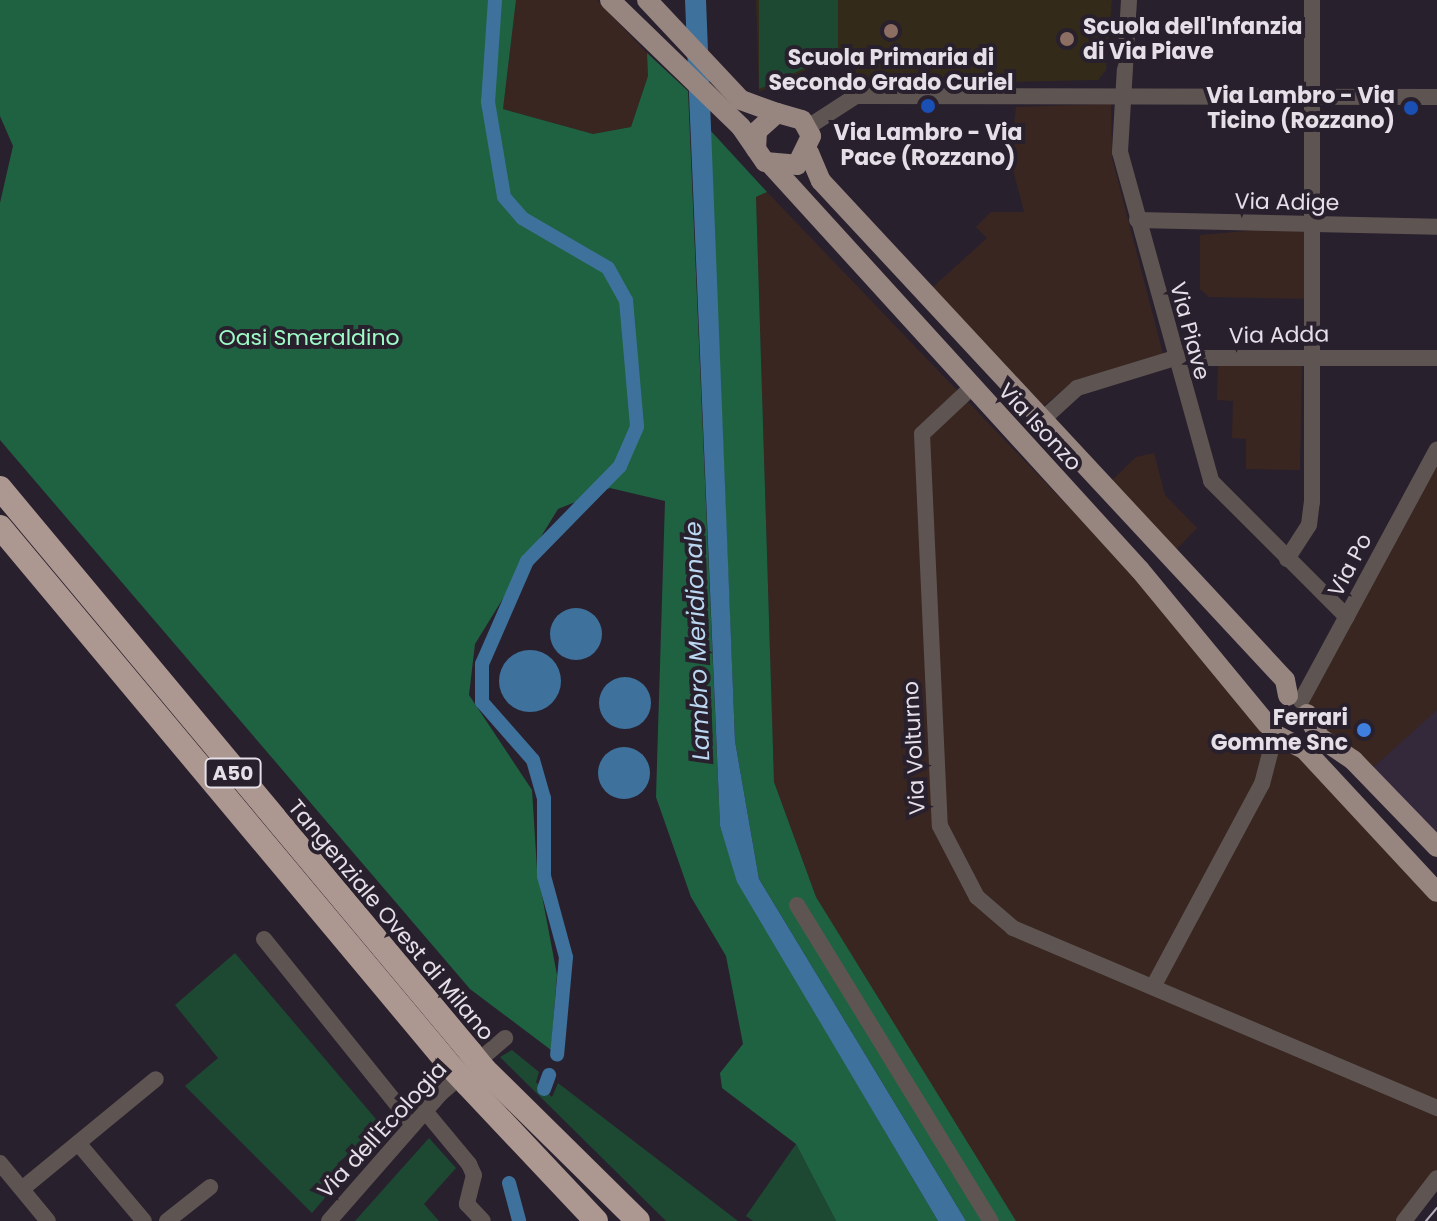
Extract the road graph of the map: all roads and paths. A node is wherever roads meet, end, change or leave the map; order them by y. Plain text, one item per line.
1 (610, 0) edge
2 (647, 0) edge
3 (1129, 0) edge
4 (1312, 0) edge
5 (1311, 97) junction
6 (1437, 97) edge
7 (1120, 98) junction
8 (777, 113) junction
9 (808, 127) junction
10 (756, 149) junction
11 (809, 153) junction
12 (772, 166) junction
13 (1137, 220) junction
14 (1313, 225) junction
15 (1437, 227) edge
16 (1311, 356) junction
17 (1175, 358) junction
18 (1437, 358) edge
19 (971, 388) junction
20 (1042, 420) junction
21 (1437, 449) edge
22 (0, 488) edge
23 (0, 527) edge
24 (1287, 559) junction
25 (1347, 617) junction
26 (1299, 703) junction
27 (1274, 731) junction
28 (1437, 847) edge
29 (1437, 892) edge
30 (797, 905) dead end
31 (264, 939) dead end
32 (1153, 987) junction
33 (505, 1038) dead end
34 (469, 1069) junction
35 (156, 1079) dead end
36 (1437, 1108) edge
37 (425, 1111) junction
38 (413, 1124) junction
39 (78, 1143) junction
40 (0, 1163) edge
41 (1437, 1178) edge
42 (210, 1187) dead end
43 (22, 1189) junction
44 (48, 1221) edge
45 (144, 1221) edge
46 (167, 1221) edge
47 (329, 1221) edge
48 (483, 1221) edge
49 (596, 1221) edge
50 (638, 1221) edge
51 (991, 1221) edge
52 (1404, 1221) edge

1 - 10 main road
2 - 8 main road
3 - 7 street, Via Piave
4 - 5 street
5 - 6 street
5 - 7 street
5 - 14 street
7 - 9 street
7 - 13 street, Via Piave
8 - 9 main road
8 - 10 main road
9 - 11 main road
10 - 12 main road
11 - 12 main road
11 - 20 main road, Via Isonzo
12 - 19 main road, Via Isonzo
13 - 14 street, Via Adige
13 - 17 street, Via Piave
14 - 15 street, Via Adige
14 - 16 street
16 - 17 street, Via Adda
16 - 18 street, Via Adda
16 - 24 street
17 - 20 street, Via Adda
17 - 24 street, Via Piave
19 - 27 main road, Via Isonzo
19 - 32 street, Via Volturno
20 - 26 main road, Via Isonzo
21 - 25 street, Via Po
22 - 34 highway, Tangenziale Ovest di Milano / A50
23 - 34 highway, Tangenziale Ovest di Milano / A50
24 - 25 street, Via Piave
25 - 26 street, Via Po
26 - 27 main road
26 - 27 main road
26 - 28 main road, Via Isonzo
27 - 29 main road, Via Isonzo
27 - 32 street
30 - 51 street
31 - 38 street
32 - 36 street, Via Volturno
33 - 37 street, Via dell'Ecologia
34 - 49 highway, Tangenziale Ovest di Milano / A50
34 - 50 highway, Tangenziale Ovest di Milano / A50
35 - 39 street
37 - 38 street, Via dell'Ecologia
37 - 48 street
38 - 47 street, Via dell'Ecologia
39 - 43 street
39 - 45 street
40 - 43 street
41 - 52 street
42 - 46 street
43 - 44 street

